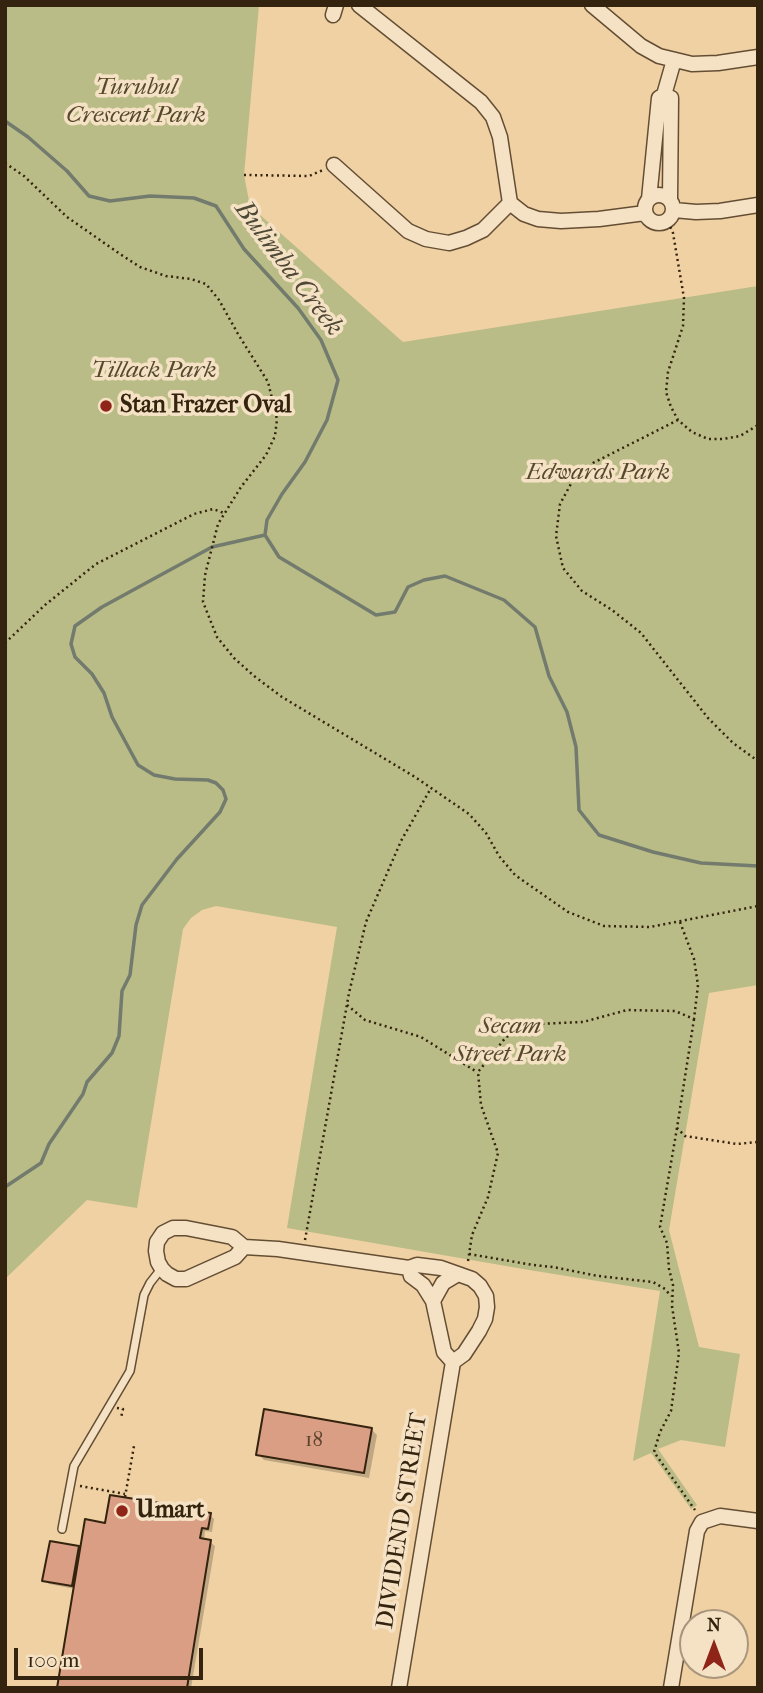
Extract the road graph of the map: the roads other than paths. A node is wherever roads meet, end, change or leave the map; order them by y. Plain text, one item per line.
1 (359, 5) edge
2 (592, 5) edge
3 (758, 57) edge
4 (674, 60) junction
5 (664, 95) junction
6 (334, 164) road end
7 (510, 203) junction
8 (758, 205) edge
9 (647, 206) junction
10 (671, 210) junction
11 (244, 1247) junction
12 (409, 1268) junction
13 (162, 1269) junction
14 (458, 1274) junction
15 (433, 1301) junction
16 (453, 1362) junction
17 (758, 1521) edge
18 (62, 1529) dead end
19 (399, 1688) edge
20 (671, 1688) edge

1 - 7 street
2 - 4 street
3 - 4 street
4 - 5 street
5 - 9 street
5 - 10 street
6 - 7 street
7 - 9 street
8 - 10 street
9 - 10 street
9 - 10 street
11 - 12 street
11 - 13 street
11 - 13 street
12 - 14 street
12 - 15 street
13 - 18 lane
14 - 15 street
14 - 16 street
15 - 16 street
16 - 19 street, DIVIDEND STREET
17 - 20 street

